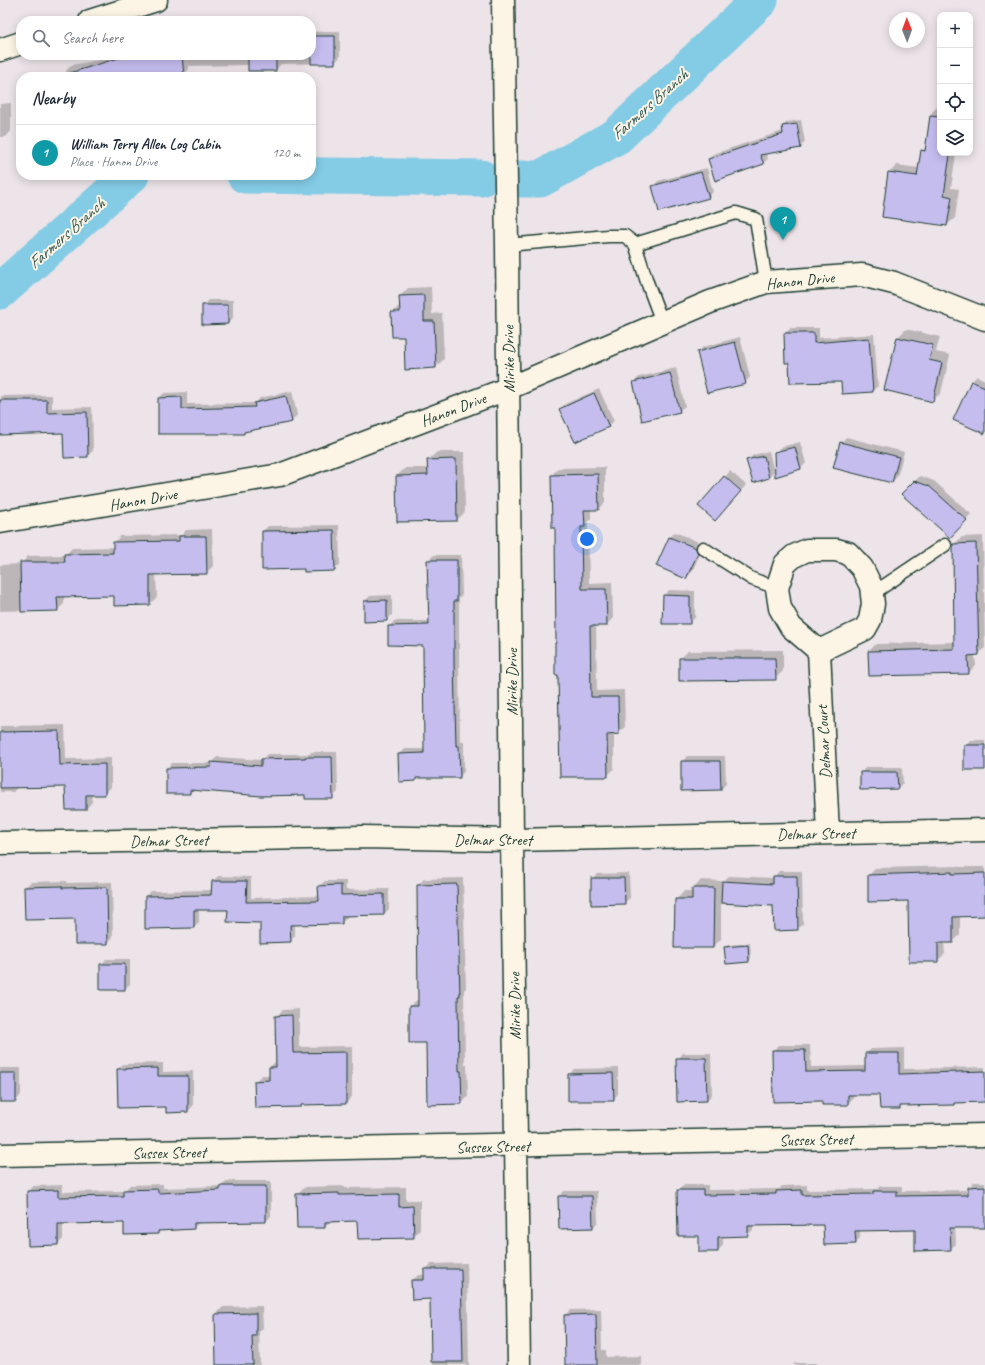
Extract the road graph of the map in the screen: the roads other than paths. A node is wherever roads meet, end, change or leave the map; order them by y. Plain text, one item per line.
1 (156, 0) edge
2 (503, 0) edge
3 (106, 16) edge
4 (16, 45) edge
5 (0, 50) edge
6 (635, 244) junction
7 (507, 245) junction
8 (766, 282) junction
9 (985, 319) edge
10 (662, 322) junction
11 (509, 388) junction
12 (0, 522) edge
13 (945, 545) dead end
14 (703, 548) dead end
15 (777, 588) junction
16 (872, 594) junction
17 (819, 651) junction
18 (985, 830) edge
19 (828, 833) junction
20 (512, 840) junction
21 (0, 843) edge
22 (985, 1136) edge
23 (516, 1145) junction
24 (0, 1155) edge
25 (519, 1365) edge

1 - 3 street
2 - 7 street, Mirike Drive
4 - 5 street
6 - 7 lane
6 - 8 lane
6 - 10 lane
7 - 11 street, Mirike Drive
8 - 9 street, Hanon Drive
8 - 10 street, Hanon Drive
10 - 11 street, Hanon Drive
11 - 12 street, Hanon Drive
11 - 20 street, Mirike Drive
13 - 16 lane
14 - 15 lane
15 - 16 street
15 - 17 street
16 - 17 street
17 - 19 street, Delmar Court
18 - 19 street, Delmar Street
19 - 20 street, Delmar Street
20 - 21 street, Delmar Street
20 - 23 street, Mirike Drive
22 - 23 street, Sussex Street
23 - 24 street, Sussex Street
23 - 25 street, Mirike Drive

